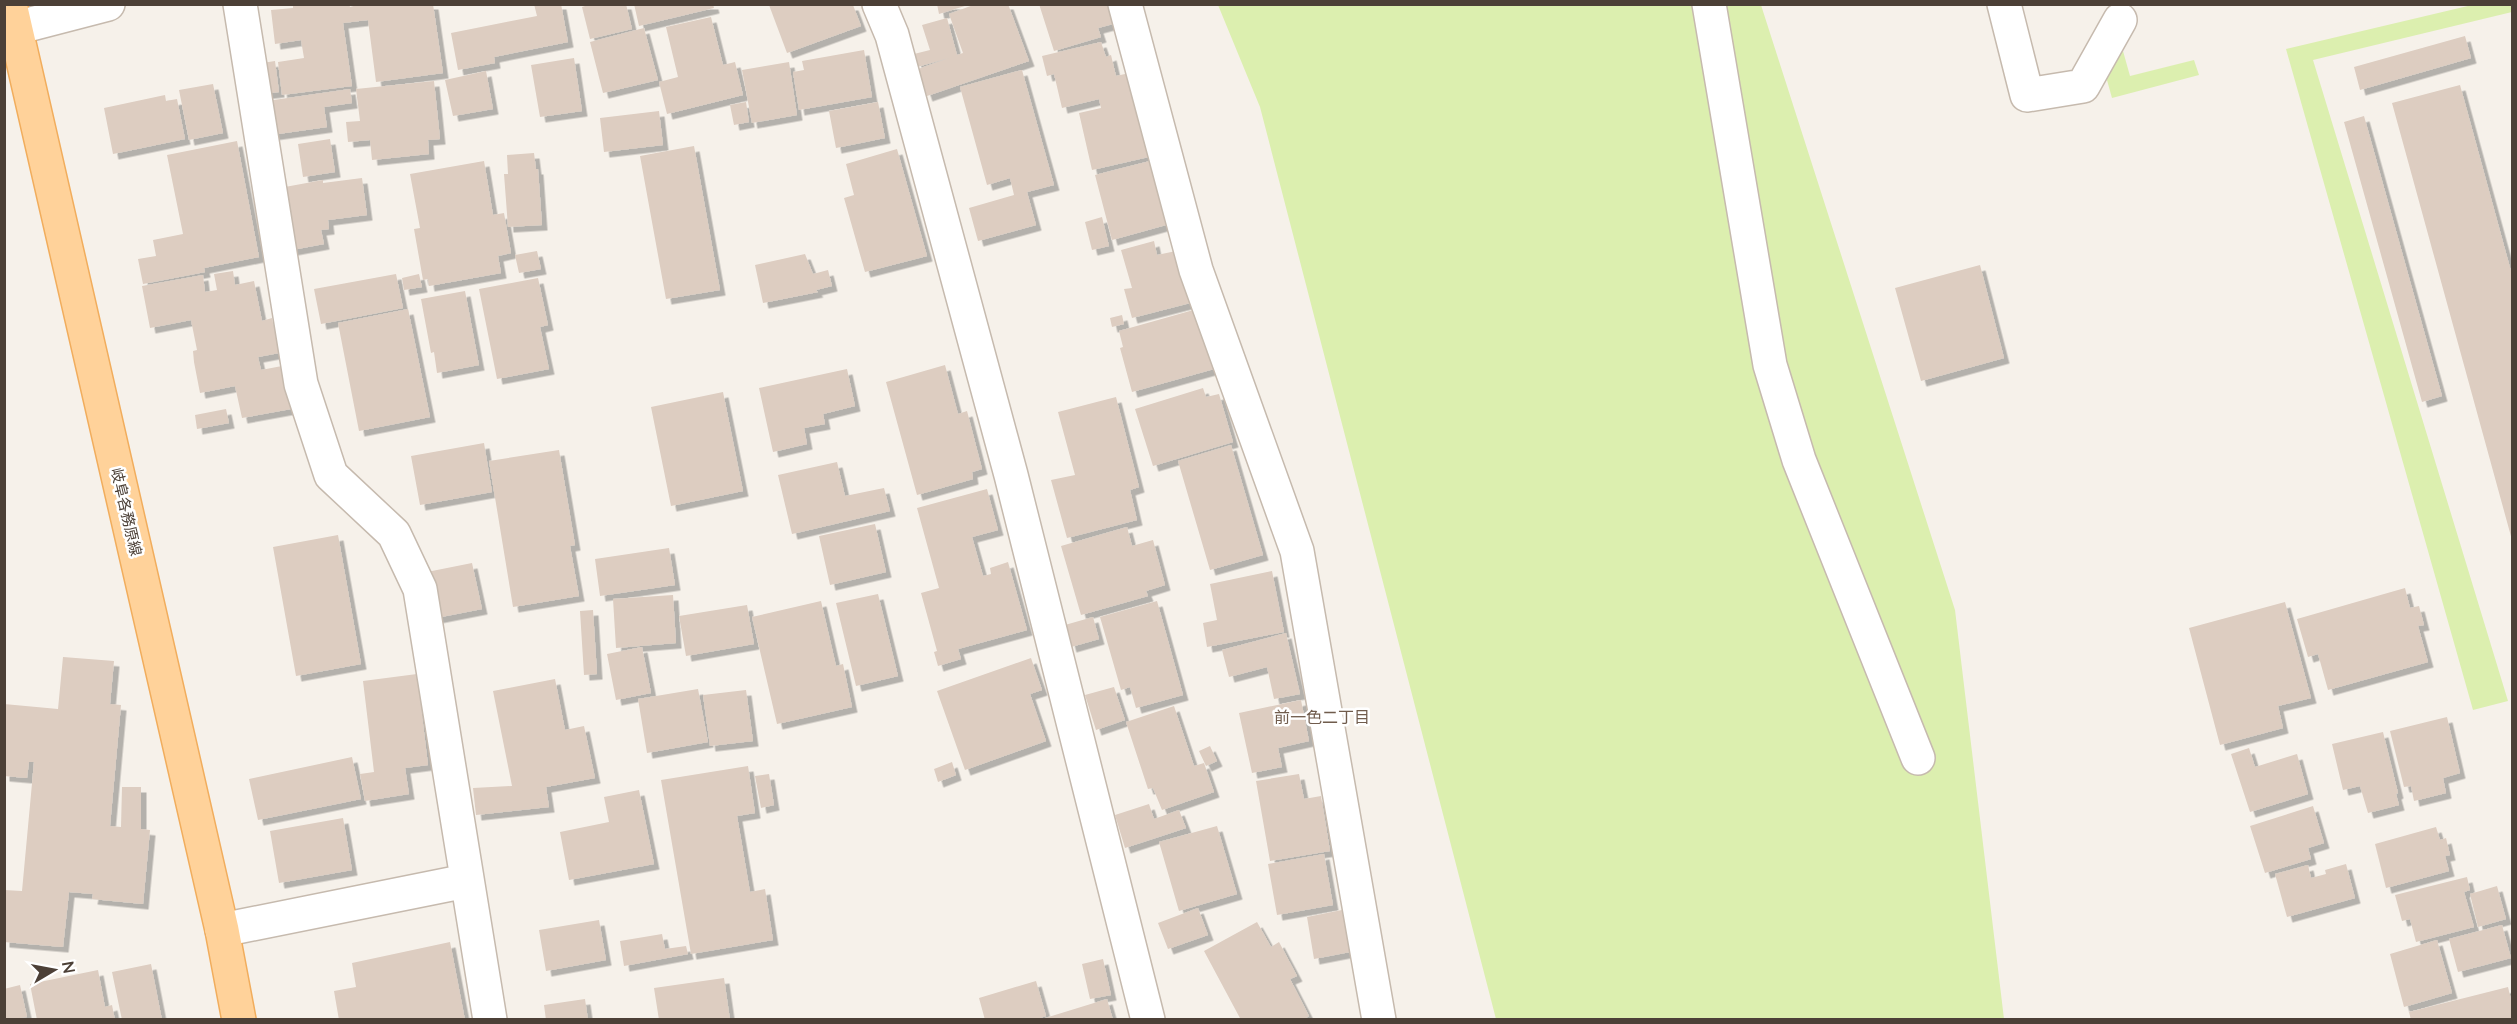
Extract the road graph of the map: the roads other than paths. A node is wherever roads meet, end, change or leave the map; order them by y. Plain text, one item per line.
1 (108, 4) edge
2 (240, 4) edge
3 (879, 4) edge
4 (1125, 4) edge
5 (1709, 4) edge
6 (2004, 4) edge
7 (2120, 20) dead end
8 (10, 21) edge
9 (1918, 758) dead end
10 (466, 881) junction
11 (222, 930) junction
12 (239, 1020) edge
13 (490, 1020) edge
14 (1148, 1020) edge
15 (1379, 1020) edge

1 - 8 street
2 - 10 street
3 - 14 street
4 - 15 street
5 - 9 street
6 - 7 street
8 - 11 main road, 岐阜各務原線
10 - 11 street
10 - 13 street
11 - 12 main road, 岐阜各務原線

